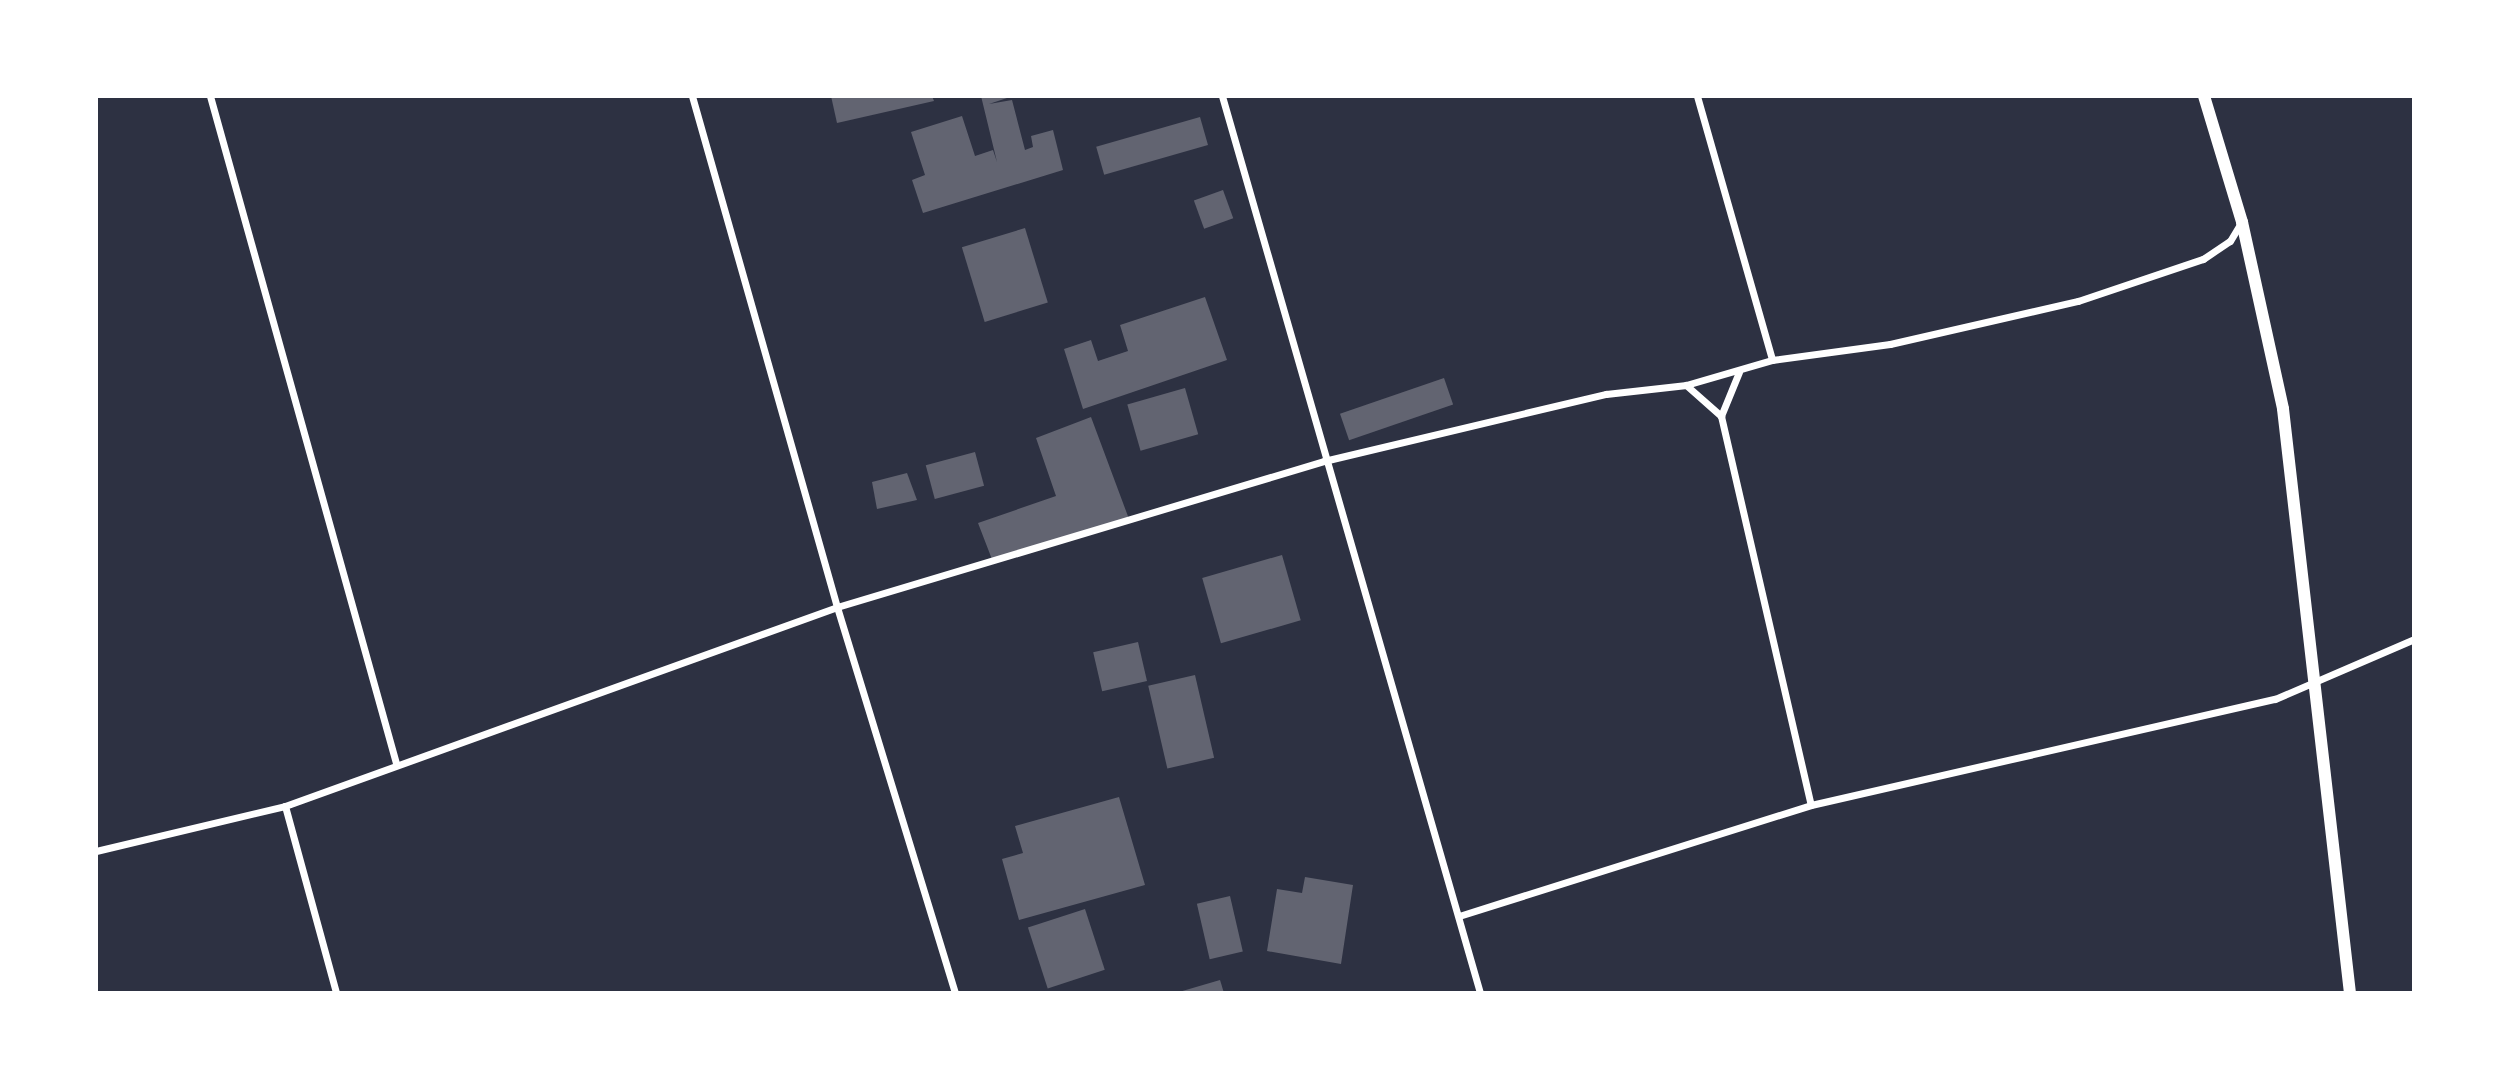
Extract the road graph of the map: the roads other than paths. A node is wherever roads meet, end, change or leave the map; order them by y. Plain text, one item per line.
1 (210, 96) edge
2 (692, 96) edge
3 (1222, 96) edge
4 (1697, 96) edge
5 (2204, 96) edge
6 (2242, 222) junction
7 (1772, 360) junction
8 (1739, 372) junction
9 (1686, 385) junction
10 (1721, 416) junction
11 (1324, 461) junction
12 (837, 607) junction
13 (2414, 639) edge
14 (2318, 677) junction
15 (396, 763) junction
16 (1811, 805) junction
17 (285, 806) junction
18 (96, 851) edge
19 (1459, 916) junction
20 (336, 993) edge
21 (955, 993) edge
22 (1480, 993) edge
23 (2350, 993) edge

1 - 15 street
2 - 12 street
3 - 11 street
4 - 7 street
5 - 6 street
6 - 7 street
6 - 14 street
7 - 8 street
8 - 9 street
8 - 10 street
9 - 10 street
9 - 11 street
10 - 16 street
11 - 12 street
11 - 19 street
12 - 15 street
12 - 21 street
13 - 14 street
14 - 16 street
14 - 23 street
15 - 17 street
16 - 19 street
17 - 18 street
17 - 20 street
19 - 22 street

